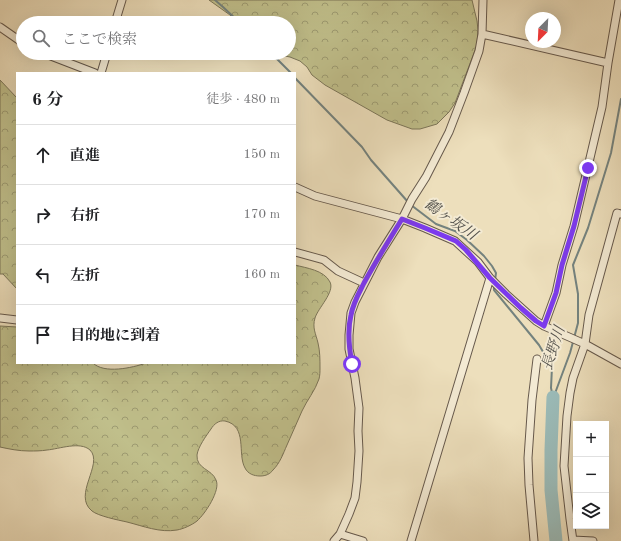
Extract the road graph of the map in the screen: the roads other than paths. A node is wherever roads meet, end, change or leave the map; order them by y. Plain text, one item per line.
1 (122, 0) edge
2 (483, 0) edge
3 (619, 0) edge
4 (117, 16) edge
5 (0, 27) edge
6 (482, 34) junction
7 (16, 38) edge
8 (61, 60) edge
9 (105, 60) edge
10 (608, 63) junction
11 (92, 72) edge
12 (101, 72) edge
13 (296, 187) edge
14 (621, 214) edge
15 (402, 219) junction
16 (296, 252) edge
17 (490, 278) junction
18 (364, 284) junction
19 (0, 318) edge
20 (16, 320) edge
21 (544, 326) junction
22 (585, 344) junction
23 (538, 359) dead end
24 (621, 364) edge
25 (340, 534) junction
26 (573, 540) edge
27 (334, 541) edge
28 (363, 541) edge
29 (411, 541) edge
30 (534, 541) edge
31 (593, 541) edge

1 - 4 street
2 - 6 street
3 - 10 street
5 - 7 street
6 - 10 street
6 - 15 street
8 - 11 street
9 - 12 street
10 - 21 street
13 - 15 street
14 - 22 street
15 - 17 street
15 - 18 street
16 - 18 street
17 - 21 street
17 - 29 street
18 - 25 street
19 - 20 street
21 - 22 street
22 - 24 street
22 - 26 street
23 - 30 street
25 - 27 street
25 - 28 street
26 - 31 street

